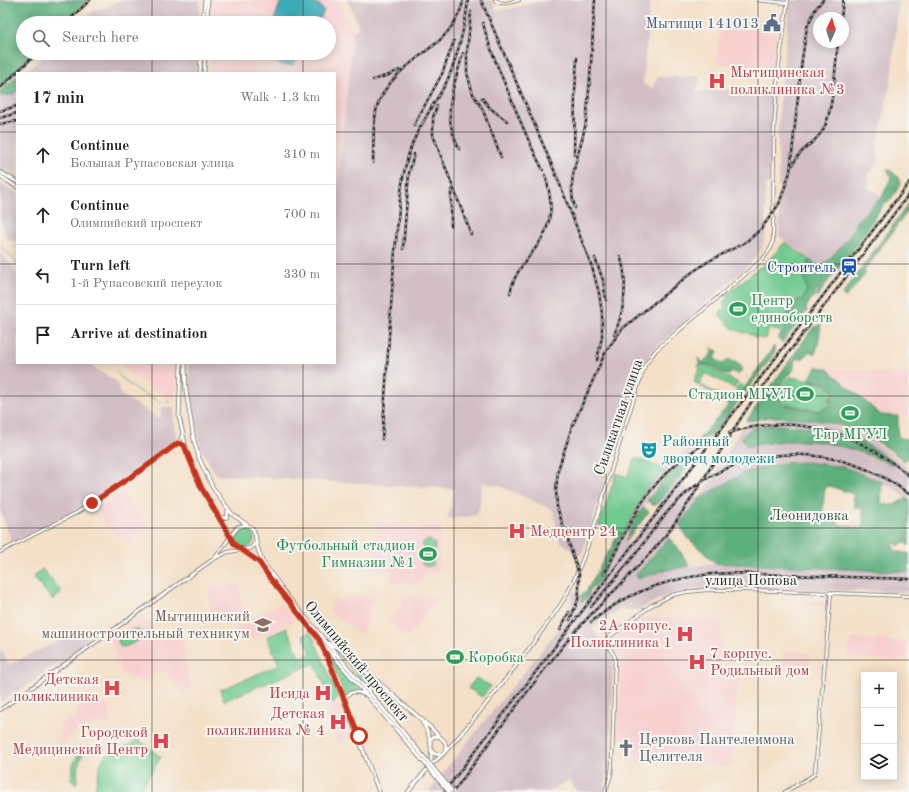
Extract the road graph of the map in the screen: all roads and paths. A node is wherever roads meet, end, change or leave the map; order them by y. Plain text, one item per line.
1 (205, 0) edge
2 (208, 0) edge
3 (495, 0) edge
4 (520, 0) edge
5 (758, 0) edge
6 (787, 2) edge
7 (204, 16) edge
8 (207, 16) edge
9 (201, 60) edge
10 (205, 60) edge
11 (200, 72) edge
12 (204, 72) edge
13 (0, 172) edge
14 (0, 176) edge
15 (16, 181) edge
16 (16, 186) edge
17 (181, 364) edge
18 (185, 364) edge
19 (186, 391) junction
20 (179, 392) junction
21 (187, 400) junction
22 (179, 401) junction
23 (182, 435) junction
24 (178, 443) junction
25 (186, 447) junction
26 (228, 509) junction
27 (218, 516) junction
28 (248, 525) junction
29 (230, 537) junction
30 (256, 538) junction
31 (241, 550) junction
32 (0, 552) edge
33 (212, 560) junction
34 (831, 592) junction
35 (909, 596) edge
36 (319, 639) junction
37 (326, 641) junction
38 (378, 683) junction
39 (373, 697) junction
40 (344, 699) junction
41 (370, 700) junction
42 (0, 710) edge
43 (419, 719) junction
44 (441, 737) junction
45 (445, 742) junction
46 (454, 742) junction
47 (430, 744) junction
48 (431, 751) junction
49 (445, 752) junction
50 (442, 755) junction
51 (423, 758) junction
52 (430, 766) junction
53 (379, 791) edge
54 (408, 792) edge
55 (449, 792) edge
56 (453, 792) edge
57 (606, 792) edge
58 (785, 792) edge

1 - 7 main road
2 - 8 main road
3 - 4 street
5 - 6 street
6 - 46 street, Силикатная улица
9 - 11 main road
10 - 12 main road
13 - 15 main road
14 - 16 main road
17 - 20 main road, Олимпийский проспект
18 - 19 main road, Олимпийский проспект
19 - 20 main road
19 - 21 main road, Олимпийский проспект
20 - 22 main road, Олимпийский проспект
21 - 22 main road
21 - 26 main road, Олимпийский проспект
22 - 23 main road, Олимпийский проспект
23 - 24 street
23 - 25 main road, Олимпийский проспект
24 - 25 street
24 - 32 street
25 - 27 main road, Олимпийский проспект
26 - 27 main road
26 - 28 main road, Олимпийский проспект
27 - 29 main road, Олимпийский проспект
28 - 29 main road
28 - 30 main road, Олимпийский проспект
29 - 31 main road, Олимпийский проспект
29 - 33 street
30 - 31 main road
30 - 37 main road, Олимпийский проспект
31 - 33 street
31 - 36 main road, Олимпийский проспект
33 - 42 street
34 - 35 street, улица Попова
34 - 57 street, улица Попова
34 - 58 street
36 - 40 main road
36 - 41 main road, Олимпийский проспект
37 - 38 main road
37 - 39 main road, Олимпийский проспект
38 - 39 main road
38 - 43 main road
39 - 51 main road, Олимпийский проспект
40 - 41 main road
40 - 53 main road
41 - 51 main road, Олимпийский проспект
43 - 44 main road
43 - 47 main road
44 - 45 main road
44 - 47 main road
45 - 46 street
45 - 49 main road
46 - 49 street, Силикатная улица
47 - 48 main road
48 - 50 main road
48 - 52 main road
49 - 50 main road
50 - 52 main road
51 - 55 main road, Олимпийский проспект, bridge
51 - 56 main road, Олимпийский проспект, bridge
52 - 54 main road

